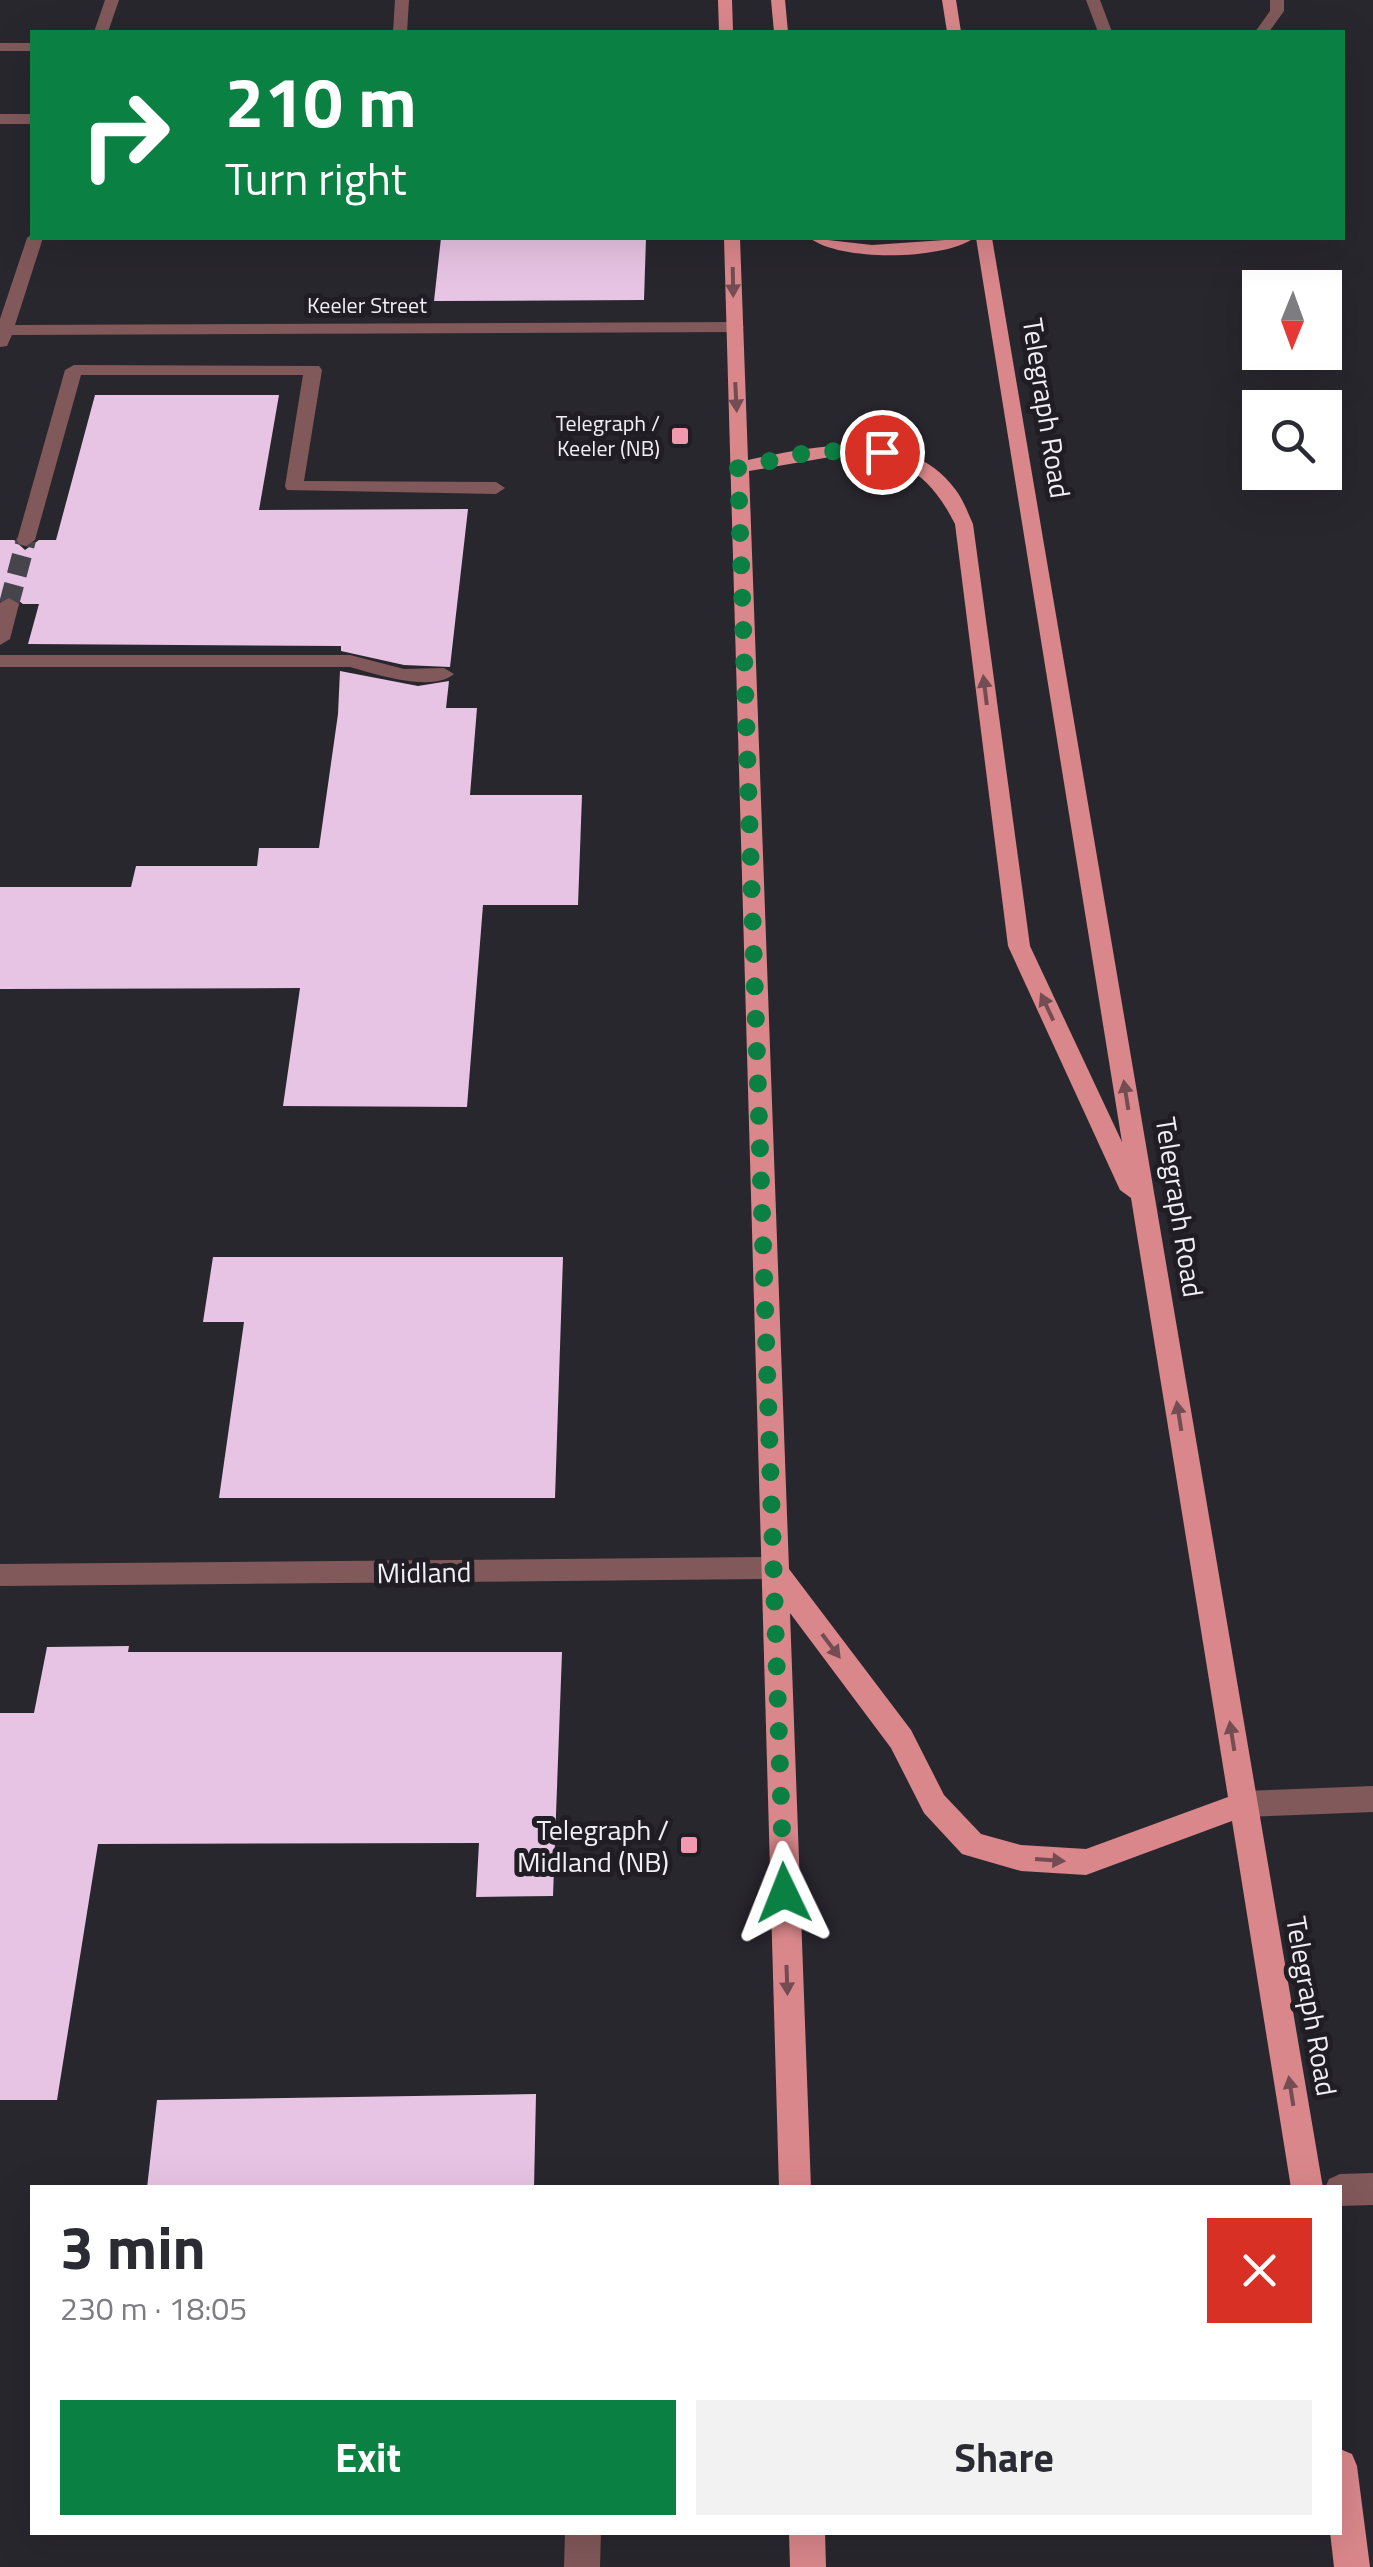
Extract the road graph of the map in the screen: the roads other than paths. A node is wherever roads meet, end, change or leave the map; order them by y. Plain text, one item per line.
1 (112, 0) edge
2 (402, 0) edge
3 (725, 0) edge
4 (778, 0) edge
5 (949, 0) edge
6 (1093, 0) edge
7 (1277, 0) edge
8 (102, 30) edge
9 (400, 30) edge
10 (726, 30) edge
11 (781, 30) edge
12 (954, 30) edge
13 (1104, 30) edge
14 (1264, 30) edge
15 (0, 47) edge
16 (30, 47) edge
17 (0, 118) edge
18 (30, 119) edge
19 (34, 240) edge
20 (732, 240) edge
21 (827, 240) edge
22 (957, 240) edge
23 (984, 240) edge
24 (734, 327) junction
25 (2, 335) edge
26 (738, 468) junction
27 (496, 488) dead end
28 (26, 540) tunnel mouth
29 (9, 604) dead end
30 (0, 638) edge
31 (0, 660) edge
32 (444, 674) dead end
33 (1147, 1222) junction
34 (772, 1568) junction
35 (0, 1575) edge
36 (1373, 1798) edge
37 (1243, 1804) junction
38 (794, 2185) edge
39 (1306, 2185) edge
40 (1373, 2189) edge
41 (1342, 2190) edge
42 (1342, 2483) edge
43 (584, 2535) edge
44 (807, 2535) edge
45 (582, 2567) edge
46 (808, 2567) edge
47 (1352, 2567) edge

1 - 8 street
2 - 9 street
3 - 10 main road
4 - 11 main road
5 - 12 main road
6 - 13 street
7 - 14 street
15 - 16 street
17 - 18 street
19 - 25 street
20 -> 24 main road
21 - 22 main road
33 -> 23 main road, Telegraph Road
24 - 25 street, Keeler Street
24 -> 26 main road
33 -> 26 main road
26 - 34 main road
27 - 28 street
29 - 30 street
31 - 32 street
37 -> 33 main road, Telegraph Road
34 - 35 street, Midland
34 -> 37 main road
34 -> 38 main road
36 - 37 street
39 -> 37 main road, Telegraph Road
40 - 41 street
42 - 47 main road
43 - 45 street
44 - 46 main road

